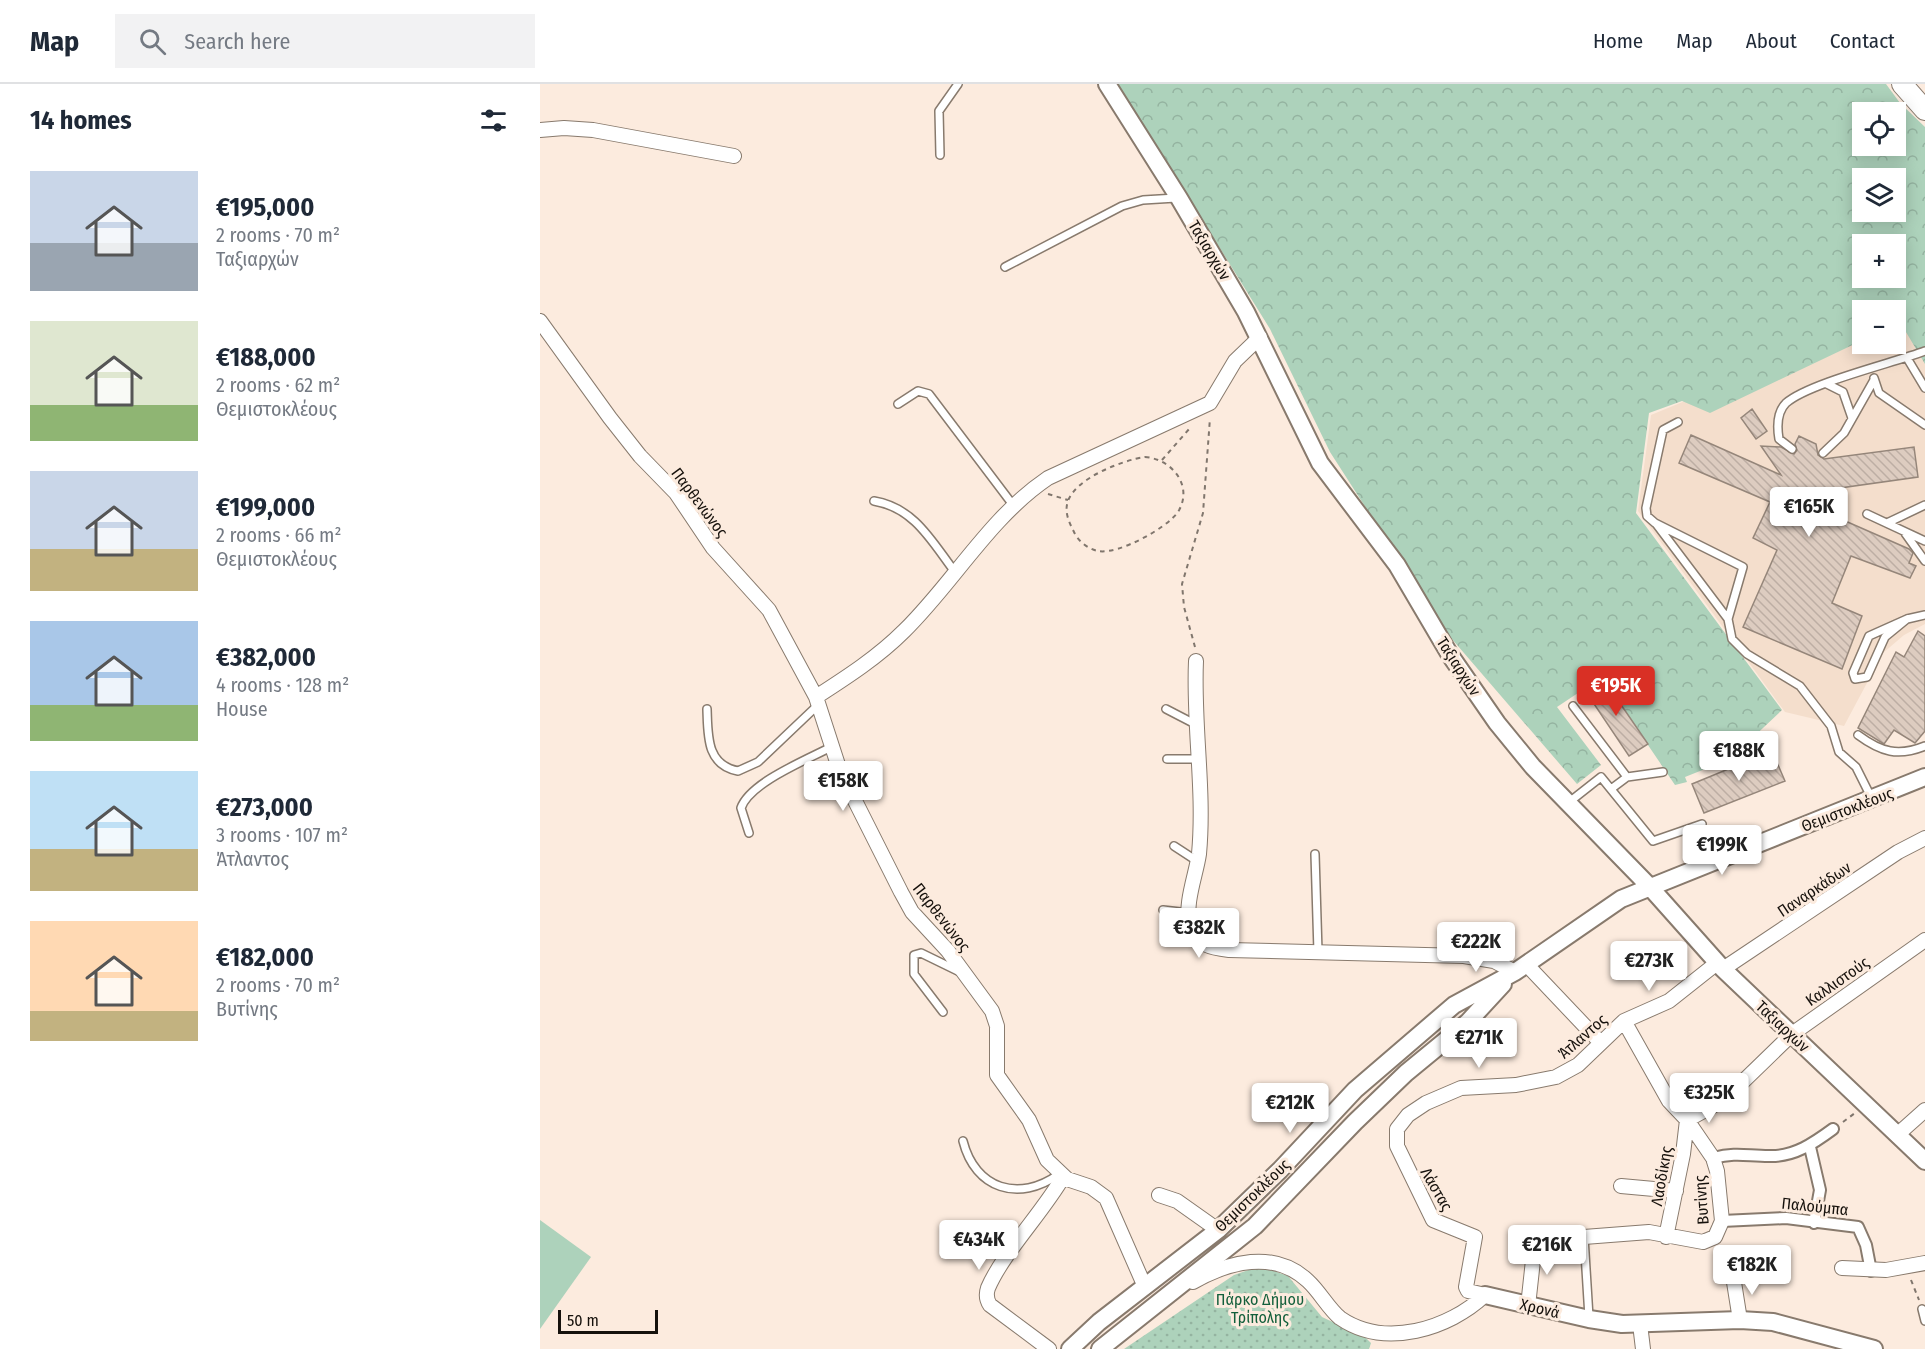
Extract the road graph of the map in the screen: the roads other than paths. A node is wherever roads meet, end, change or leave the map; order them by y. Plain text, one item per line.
1 (958, 84) edge
2 (1107, 84) edge
3 (1902, 84) edge
4 (1925, 110) edge
5 (540, 130) edge
6 (940, 155) dead end
7 (734, 156) dead end
8 (1179, 198) junction
9 (1005, 267) dead end
10 (540, 321) edge
11 (1260, 338) junction
12 (1925, 351) edge
13 (1907, 358) junction
14 (1873, 368) junction
15 (1874, 380) junction
16 (1827, 384) junction
17 (1925, 388) edge
18 (898, 404) dead end
19 (1852, 418) junction
20 (1678, 422) dead end
21 (1925, 425) edge
22 (1792, 449) dead end
23 (1823, 453) dead end
24 (874, 501) dead end
25 (1013, 505) junction
26 (1925, 505) edge
27 (1867, 514) dead end
28 (1655, 523) junction
29 (1887, 523) junction
30 (1904, 531) junction
31 (1925, 541) edge
32 (1925, 561) edge
33 (955, 573) junction
34 (1925, 615) edge
35 (1728, 619) junction
36 (1907, 619) junction
37 (1196, 662) road end
38 (818, 700) junction
39 (1573, 706) dead end
40 (707, 709) dead end
41 (1166, 709) dead end
42 (1195, 724) junction
43 (1858, 735) dead end
44 (833, 746) junction
45 (1925, 746) edge
46 (1167, 759) dead end
47 (1197, 759) junction
48 (1663, 772) dead end
49 (1627, 777) junction
50 (1925, 777) edge
51 (1611, 789) junction
52 (1872, 800) junction
53 (1568, 803) junction
54 (1702, 824) dead end
55 (748, 833) dead end
56 (1925, 838) edge
57 (1174, 846) dead end
58 (1315, 854) dead end
59 (1198, 861) junction
60 (1649, 886) junction
61 (1163, 910) dead end
62 (1189, 913) junction
63 (1925, 940) edge
64 (1318, 952) junction
65 (1720, 966) junction
66 (1521, 968) junction
67 (965, 975) junction
68 (943, 1012) dead end
69 (1624, 1021) junction
70 (1791, 1034) junction
71 (1600, 1042) junction
72 (1925, 1110) edge
73 (1687, 1120) junction
74 (1833, 1129) road end
75 (1396, 1132) joint
76 (1897, 1135) junction
77 (963, 1141) dead end
78 (1810, 1147) junction
79 (1713, 1158) junction
80 (1925, 1161) edge
81 (1061, 1175) junction
82 (1621, 1186) dead end
83 (1676, 1191) junction
84 (1159, 1195) dead end
85 (1722, 1221) junction
86 (1814, 1222) junction
87 (1218, 1230) junction
88 (1584, 1237) joint
89 (1666, 1237) junction
90 (1535, 1242) road end
91 (1925, 1263) edge
92 (1842, 1268) dead end
93 (1871, 1271) junction
94 (1733, 1276) road end
95 (1145, 1287) junction
96 (1174, 1292) junction
97 (1485, 1295) junction
98 (1528, 1306) junction
99 (1922, 1309) road end
100 (1589, 1319) junction
101 (1740, 1320) junction
102 (1925, 1321) edge
103 (1640, 1324) junction
104 (1049, 1349) edge
105 (1070, 1349) edge
106 (1100, 1349) edge
107 (1643, 1349) edge
108 (1874, 1349) edge

1 - 6 lane
2 - 8 street, Ταξιαρχών
3 - 4 main road
5 - 7 street
8 - 9 lane
8 - 11 street, Ταξιαρχών
10 - 38 street, Παρθενώνος
11 - 25 street
11 - 53 street, Ταξιαρχών
12 - 13 lane
13 - 14 lane
13 - 17 lane
14 - 15 lane
14 - 16 lane
15 - 19 lane
15 - 21 lane
16 - 19 lane
16 - 22 lane
18 - 25 lane
19 - 23 lane
20 - 28 lane
24 - 33 lane
25 - 33 street
26 - 29 lane
27 - 29 lane
28 - 35 lane
28 - 35 lane
29 - 30 lane
30 - 31 lane
30 - 32 lane
33 - 38 street
34 - 36 lane
35 - 52 lane
36 - 36 lane
37 - 42 street
38 - 40 lane
38 - 44 street, Παρθενώνος
39 - 49 lane
41 - 42 lane
42 - 47 street
43 - 45 lane
44 - 55 lane
44 - 67 street, Παρθενώνος
46 - 47 lane
47 - 59 street
48 - 49 lane
49 - 51 lane
50 - 52 street, Θεμιστοκλέους
51 - 53 lane
51 - 54 lane
52 - 60 street, Θεμιστοκλέους
53 - 60 street, Ταξιαρχών
56 - 65 street, Παναρκάδων
57 - 59 lane
58 - 64 lane
59 - 62 street
60 - 65 street, Ταξιαρχών
60 - 66 street, Θεμιστοκλέους
61 - 62 lane
62 - 64 street
63 - 70 street, Καλλιστούς
64 - 66 street
65 - 69 street, Άτλαντος
65 - 70 street, Ταξιαρχών
66 - 71 street
66 - 87 street, Θεμιστοκλέους
66 - 96 street, Θεμιστοκλέους
67 - 68 lane
67 - 81 street, Παρθενώνος
69 - 71 street, Άτλαντος
69 - 73 street, Βυτίνης
70 - 73 street, Καλλιστούς
70 - 76 street, Ταξιαρχών
71 - 75 street, Άτλαντος
72 - 76 street
73 - 79 street, Βυτίνης
73 - 83 street, Λαοδίκης
74 - 78 street
75 - 97 street, Λάστας
76 - 80 street, Ταξιαρχών
77 - 81 lane
78 - 79 street
78 - 86 street
79 - 85 street, Βυτίνης
81 - 95 street
81 - 104 street
82 - 83 street
83 - 89 street, Λαοδίκης
84 - 87 street
85 - 86 street, Παλούμπα
85 - 89 street, Βυτίνης
86 - 93 street, Παλούμπα
87 - 95 street, Θεμιστοκλέους
88 - 89 street
88 - 100 lane
90 - 98 street
91 - 93 street
92 - 93 street
94 - 101 street
95 - 105 street, Θεμιστοκλέους
96 - 97 street
96 - 106 street, Θεμιστοκλέους
97 - 98 street, Χρονά
98 - 100 street, Χρονά
99 - 102 lane
100 - 103 street, Χρονά
101 - 103 street, Χρονά
101 - 108 street, Χρονά
103 - 107 street

